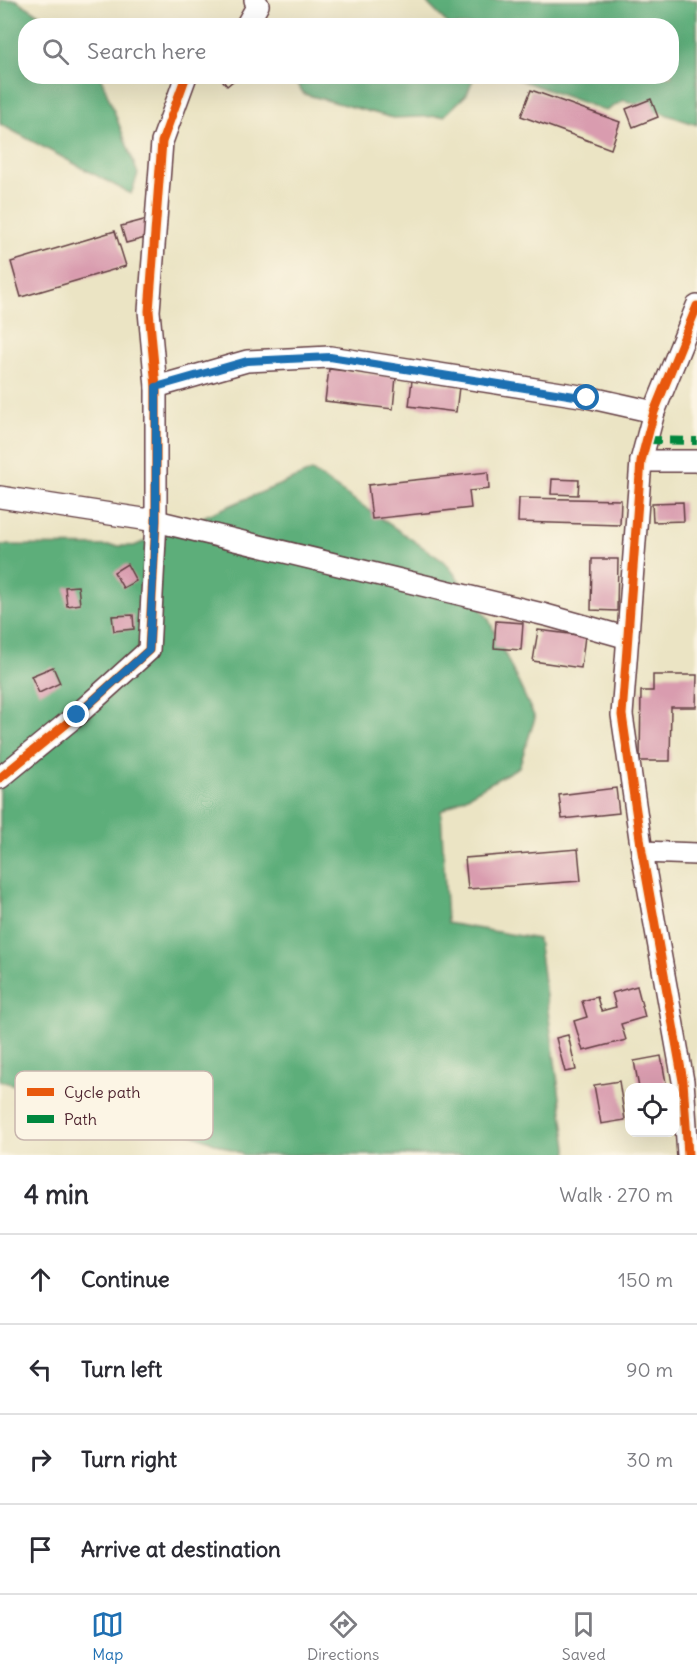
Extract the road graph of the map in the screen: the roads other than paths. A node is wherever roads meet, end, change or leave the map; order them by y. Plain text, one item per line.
1 (255, 0) edge
2 (251, 18) edge
3 (183, 84) edge
4 (697, 306) edge
5 (156, 387) junction
6 (654, 412) junction
7 (641, 461) junction
8 (697, 461) edge
9 (0, 497) edge
10 (156, 521) junction
11 (628, 638) junction
12 (0, 778) edge
13 (642, 852) junction
14 (697, 854) edge
15 (688, 1155) edge

1 - 2 street
3 - 5 street
4 - 6 street
5 - 6 street
5 - 10 street
6 - 7 street
7 - 8 street
7 - 11 street
9 - 10 street
10 - 11 street
10 - 12 street
11 - 13 street
13 - 14 street
13 - 15 street

